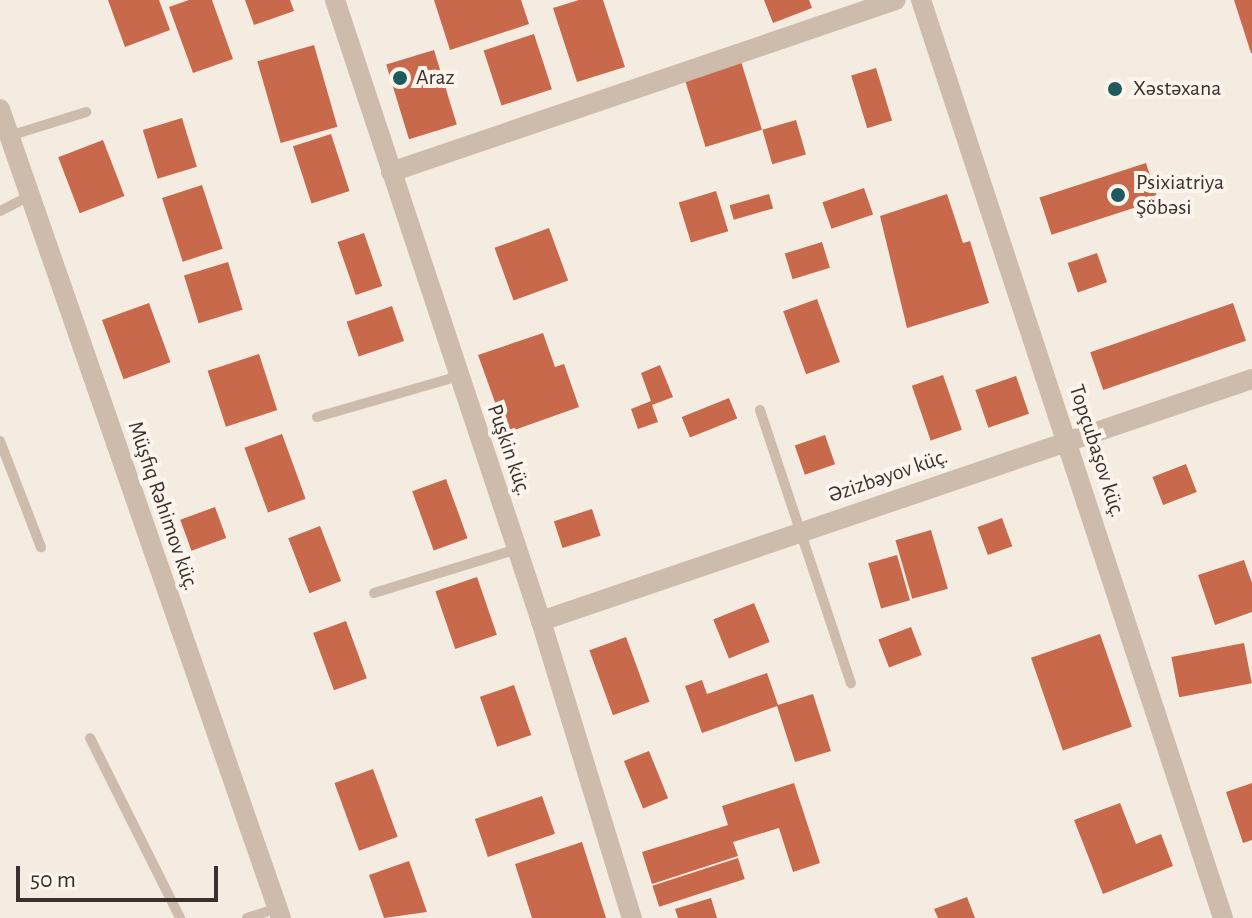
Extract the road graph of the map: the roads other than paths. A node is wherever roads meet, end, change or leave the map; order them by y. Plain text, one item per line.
1 (335, 0) edge
2 (896, 0) edge
3 (921, 0) edge
4 (86, 112) dead end
5 (3, 120) edge
6 (391, 172) junction
7 (30, 196) junction
8 (0, 211) edge
9 (459, 376) junction
10 (1252, 379) edge
11 (760, 410) dead end
12 (317, 417) dead end
13 (1069, 440) junction
14 (0, 441) edge
15 (802, 530) junction
16 (41, 547) dead end
17 (517, 549) junction
18 (374, 593) dead end
19 (541, 621) junction
20 (851, 683) dead end
21 (90, 738) dead end
22 (279, 913) edge
23 (180, 918) edge
24 (247, 918) edge
25 (632, 918) edge
26 (1223, 918) edge

1 - 6 street, Puşkin küç.
2 - 6 street
3 - 13 street, Topçubaşov küç.
4 - 5 lane
5 - 7 street, Müşfiq Rəhimov küç.
6 - 9 street, Puşkin küç.
7 - 8 lane
7 - 22 street, Müşfiq Rəhimov küç.
9 - 12 lane
9 - 17 street, Puşkin küç.
10 - 13 street, Əzizbəyov küç.
11 - 15 lane
13 - 15 street, Əzizbəyov küç.
13 - 26 street, Topçubaşov küç.
14 - 16 lane
15 - 19 street, Əzizbəyov küç.
15 - 20 lane
17 - 18 lane
17 - 19 street, Puşkin küç.
19 - 25 street, Puşkin küç.
21 - 23 lane
22 - 24 lane

